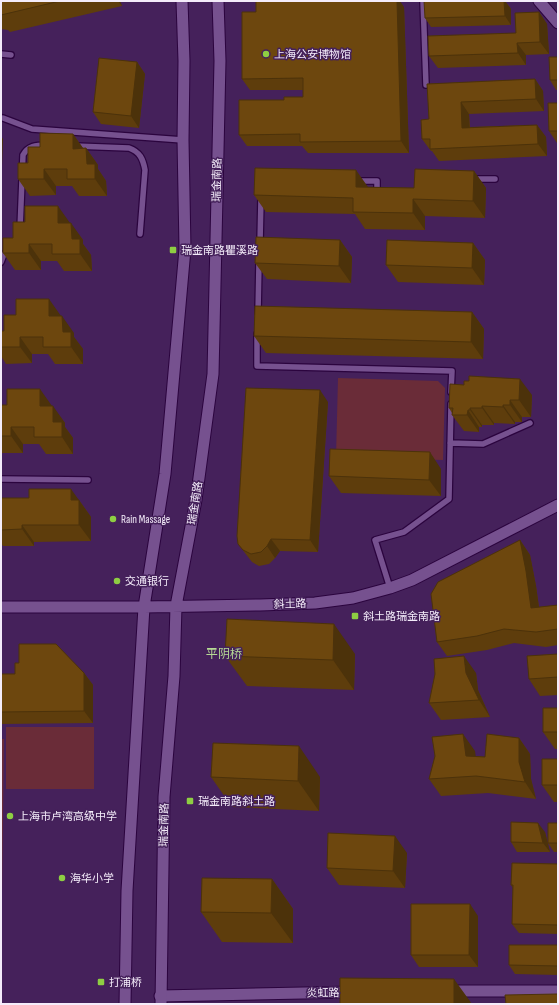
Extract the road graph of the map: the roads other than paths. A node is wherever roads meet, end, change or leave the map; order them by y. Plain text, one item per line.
1 (182, 1) edge
2 (218, 1) edge
3 (423, 1) edge
4 (539, 1) edge
5 (558, 23) edge
6 (1, 54) edge
7 (11, 55) dead end
8 (426, 85) edge
9 (2, 118) dead end
10 (183, 140) junction
11 (49, 145) edge
12 (65, 146) edge
13 (465, 179) edge
14 (495, 179) dead end
15 (354, 180) edge
16 (261, 192) edge
17 (383, 195) edge
18 (140, 234) dead end
19 (20, 235) edge
20 (16, 246) edge
21 (260, 250) edge
22 (259, 258) edge
23 (1, 262) edge
24 (258, 319) edge
25 (258, 327) edge
26 (530, 423) dead end
27 (450, 443) junction
28 (1, 479) edge
29 (88, 480) dead end
30 (558, 504) edge
31 (390, 588) junction
32 (176, 606) junction
33 (1, 607) edge
34 (144, 607) junction
35 (440, 991) edge
36 (558, 991) edge
37 (362, 992) edge
38 (160, 1000) edge
39 (125, 1004) edge

1 - 10 main road
2 - 32 main road, 瑞金南路
3 - 8 lane
4 - 5 main road
6 - 7 lane
9 - 10 lane
10 - 34 main road
11 - 19 lane
12 - 18 lane
13 - 14 lane
15 - 17 lane
16 - 21 lane
20 - 23 lane
22 - 24 lane
25 - 27 lane
26 - 27 lane
27 - 31 lane
28 - 29 lane
30 - 31 main road, 斜土路
31 - 32 main road, 斜土路
32 - 34 main road, 斜土路
32 - 38 main road, 瑞金南路
33 - 34 main road, 斜土路
34 - 39 main road
35 - 36 main road
37 - 38 main road, 炎虹路

